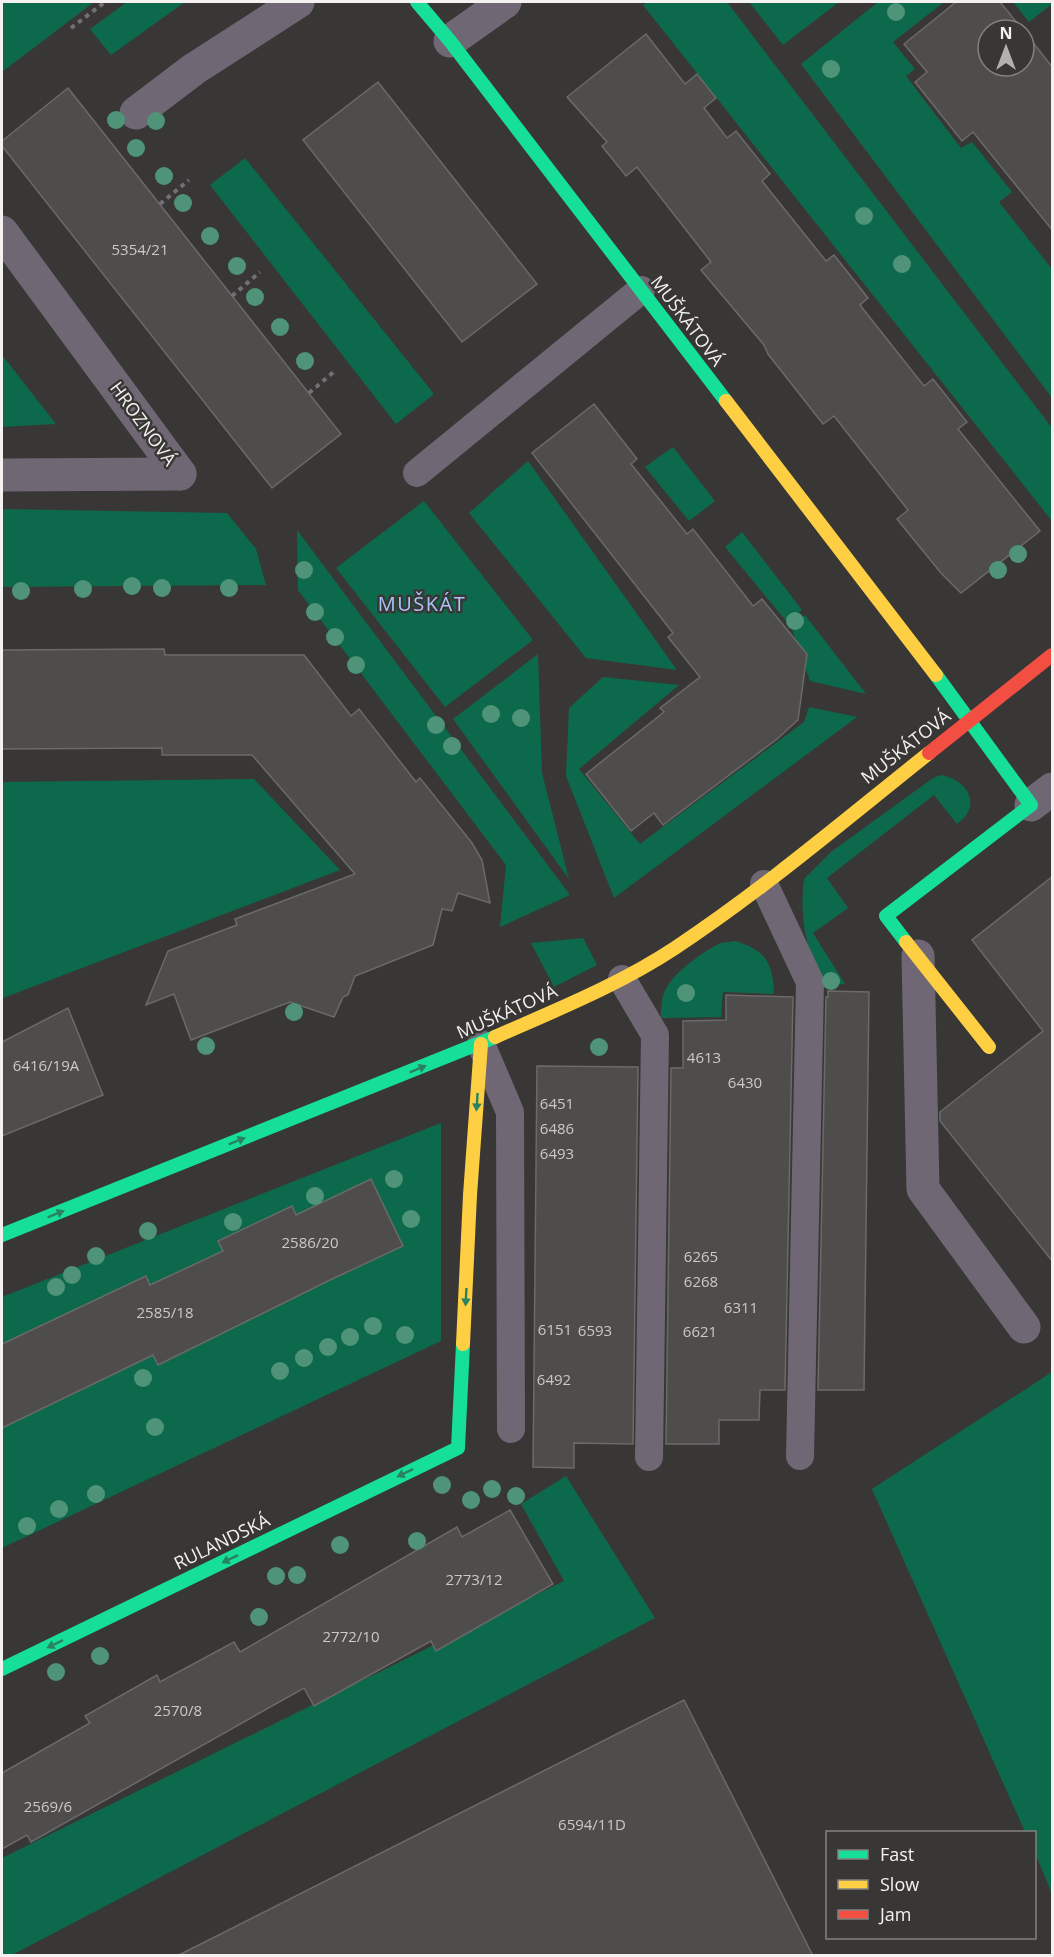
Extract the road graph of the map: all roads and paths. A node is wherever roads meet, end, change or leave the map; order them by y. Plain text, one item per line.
1 (105, 2) edge
2 (298, 2) edge
3 (417, 2) edge
4 (505, 2) edge
5 (71, 28) dead end
6 (450, 41) junction
7 (136, 113) dead end
8 (189, 180) dead end
9 (160, 204) dead end
10 (2, 232) edge
11 (260, 272) dead end
12 (641, 290) junction
13 (232, 296) dead end
14 (336, 370) dead end
15 (309, 393) dead end
16 (417, 473) dead end
17 (2, 475) edge
18 (1053, 655) edge
19 (970, 720) junction
20 (1042, 797) edge
21 (764, 884) junction
22 (918, 956) junction
23 (622, 980) junction
24 (482, 1044) junction
25 (989, 1047) dead end
26 (2, 1235) edge
27 (1024, 1328) dead end
28 (511, 1429) dead end
29 (800, 1456) dead end
30 (649, 1457) dead end
31 (2, 1669) edge

1 - 5 path
2 - 7 street
3 - 6 street, MUŠKÁTOVÁ
4 - 6 street
6 - 12 street, MUŠKÁTOVÁ
8 - 9 path
10 - 17 street, HROZNOVÁ
11 - 13 path
12 - 16 lane
12 - 19 street, MUŠKÁTOVÁ
14 - 15 path
18 - 19 street, MUŠKÁTOVÁ
19 - 20 street
19 - 21 street, MUŠKÁTOVÁ
20 - 22 street
21 - 23 street, MUŠKÁTOVÁ
21 - 29 lane
22 - 25 street
22 - 27 street
23 - 24 street, MUŠKÁTOVÁ
23 - 30 lane
26 -> 24 street, MUŠKÁTOVÁ
24 - 28 lane
24 -> 31 street, RULANDSKÁ

